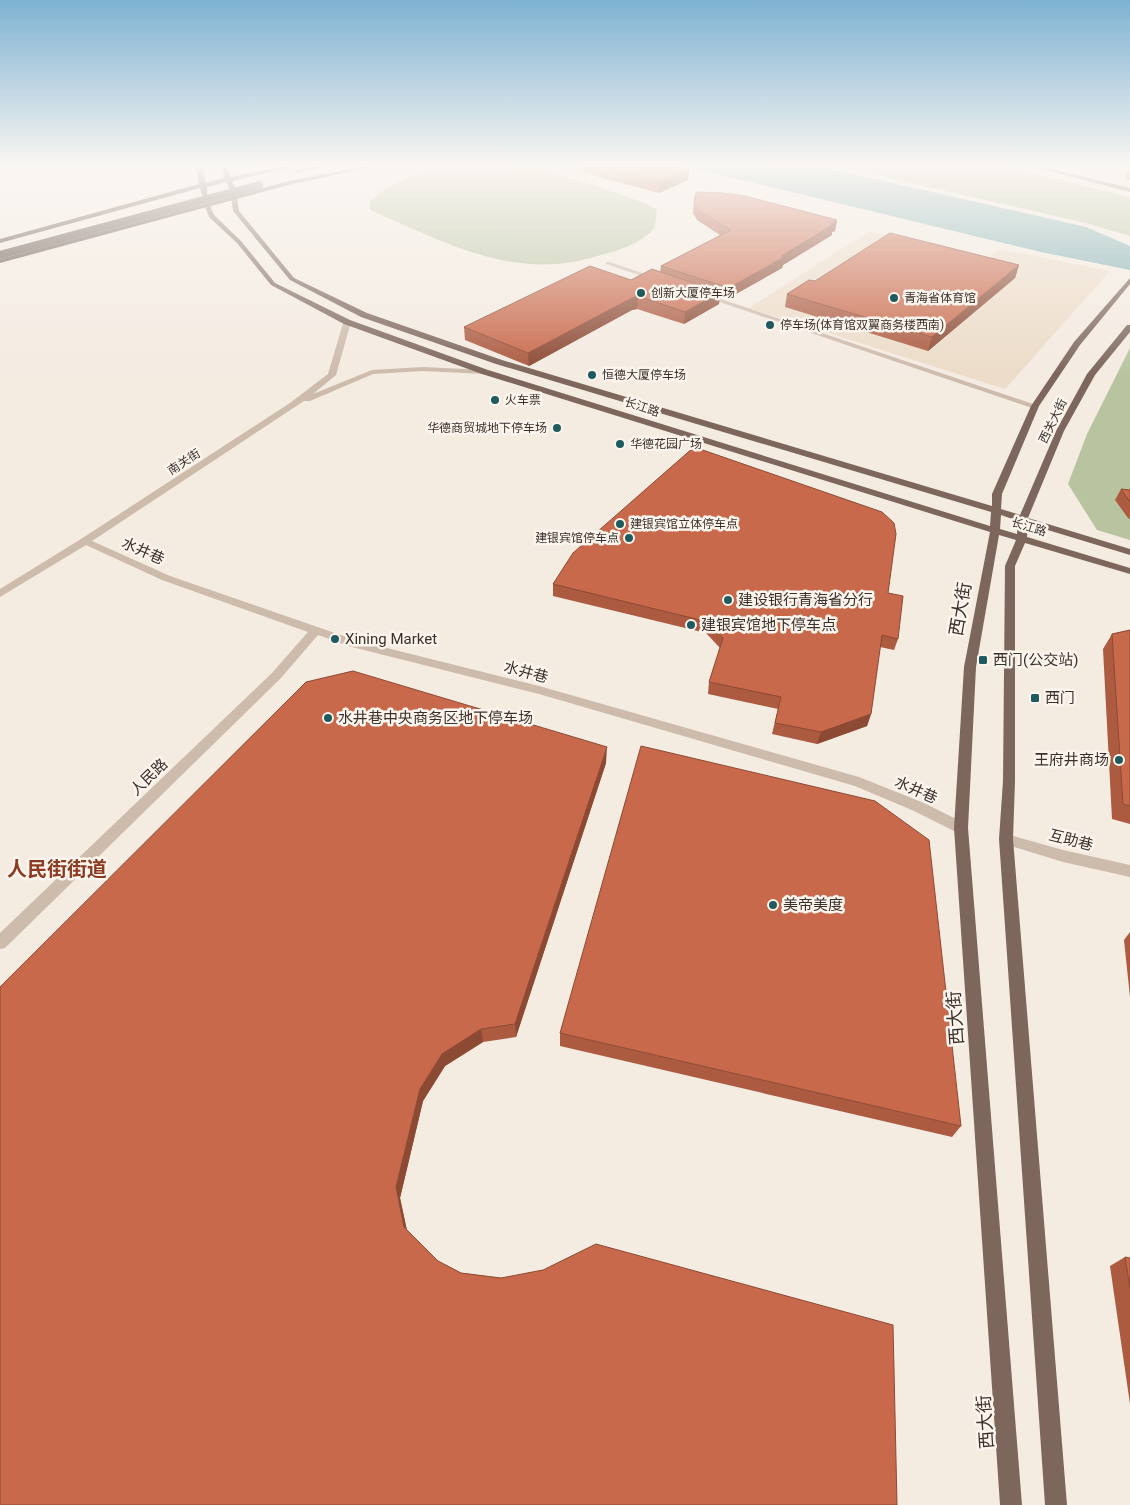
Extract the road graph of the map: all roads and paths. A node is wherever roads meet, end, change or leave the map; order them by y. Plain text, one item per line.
1 (22, 234) edge
2 (52, 234) edge
3 (77, 234) edge
4 (97, 234) edge
5 (231, 234) edge
6 (255, 234) edge
7 (0, 240) edge
8 (0, 248) edge
9 (0, 255) edge
10 (0, 261) edge
11 (608, 263) dead end
12 (1130, 280) edge
13 (664, 282) edge
14 (692, 291) edge
15 (347, 322) junction
16 (1130, 327) edge
17 (485, 372) junction
18 (293, 405) junction
19 (1035, 406) junction
20 (996, 511) junction
21 (1024, 519) junction
22 (995, 529) junction
23 (1022, 537) junction
24 (85, 541) junction
25 (1130, 552) edge
26 (1130, 570) edge
27 (0, 594) edge
28 (316, 630) junction
29 (961, 828) junction
30 (1006, 839) junction
31 (1130, 871) edge
32 (0, 943) edge
33 (1011, 1505) edge
34 (1056, 1505) edge

1 - 7 highway
2 - 8 highway
3 - 9 highway, bridge
4 - 10 highway
5 - 15 main road, 长江路
6 - 20 main road, 长江路
11 - 13 street
12 - 19 main road, 西大街
14 - 19 street
15 - 17 main road, 长江路
15 - 18 street, 南关街
16 - 21 main road, 西关大街
17 - 18 street
17 - 22 main road, 长江路
18 - 24 street, 南关街
19 - 20 main road, 西大街
20 - 21 main road, 长江路
20 - 22 main road, 西大街
21 - 23 main road, 西关大街
21 - 25 main road, 长江路
22 - 23 main road, 长江路
22 - 29 main road, 西大街
23 - 26 main road, 长江路
23 - 30 main road
24 - 27 street, 南关街
24 - 28 street, 水井巷
28 - 29 street, 水井巷
28 - 32 street, 人民路
29 - 33 main road, 西大街
30 - 31 street, 互助巷
30 - 34 main road

